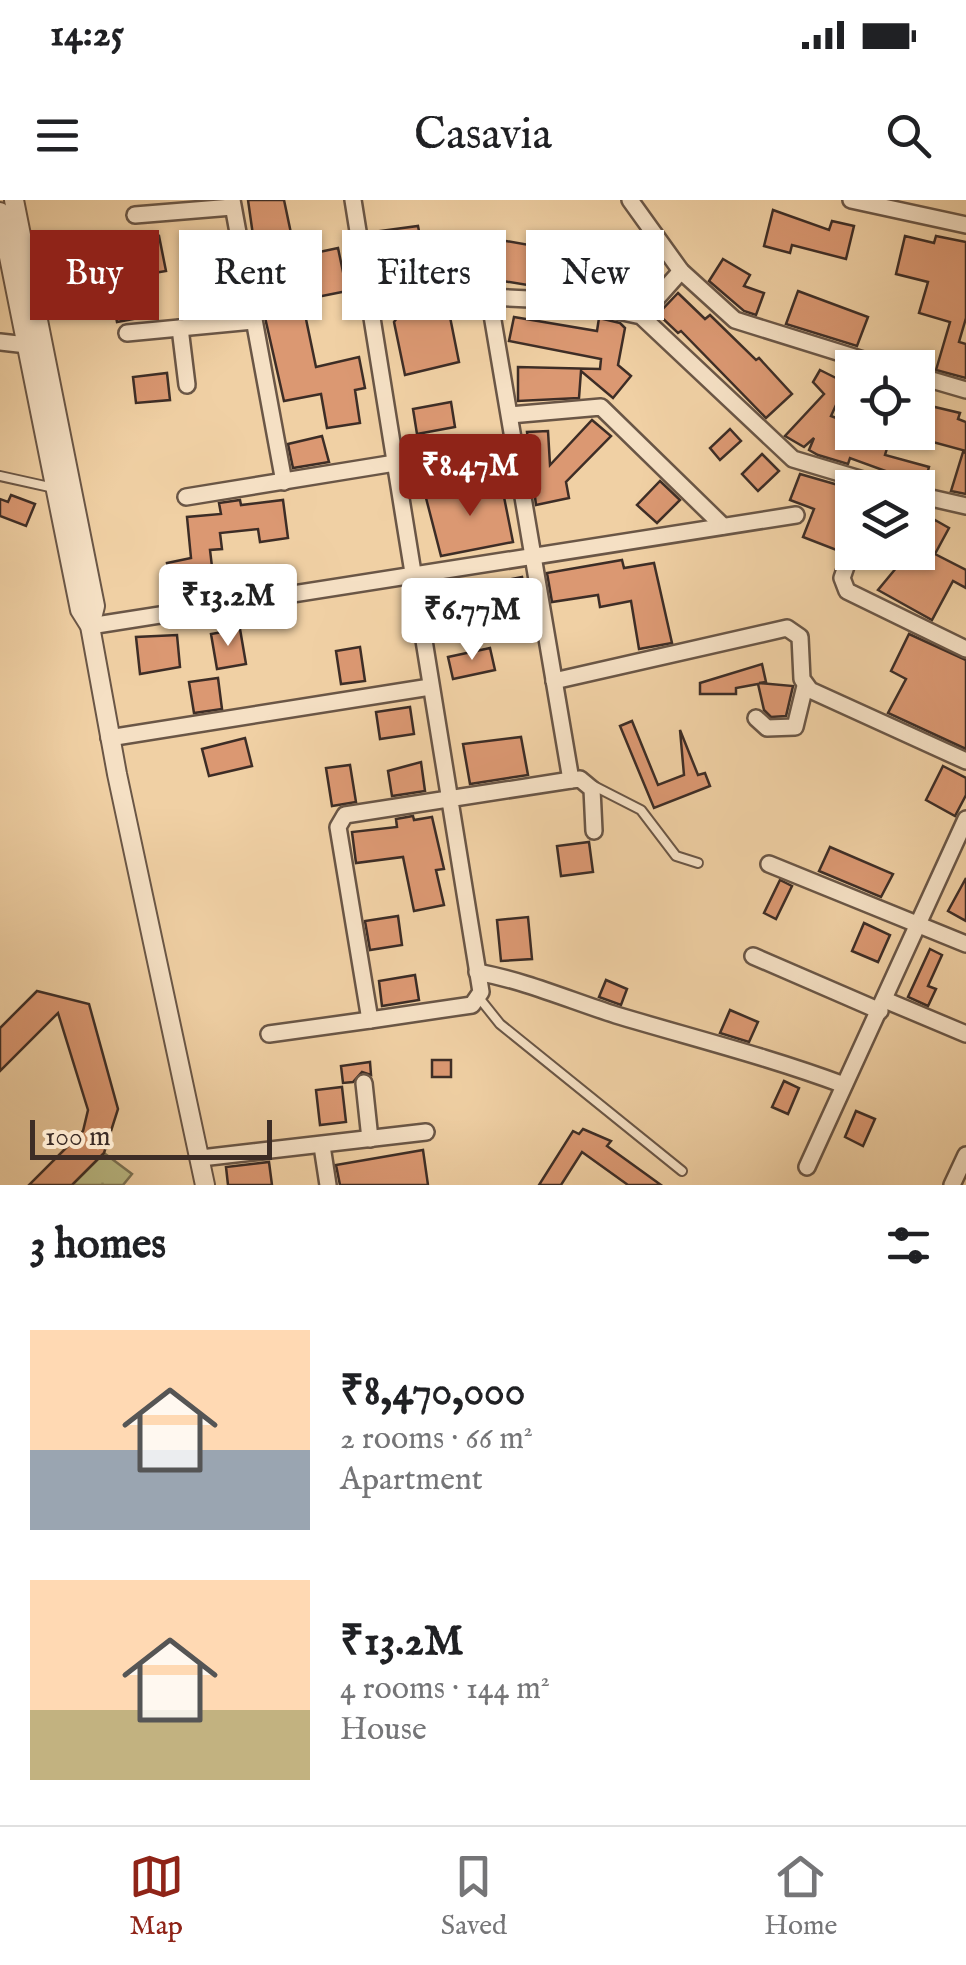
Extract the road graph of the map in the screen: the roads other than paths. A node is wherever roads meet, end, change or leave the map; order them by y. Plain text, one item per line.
1 (14, 200) edge
2 (353, 200) edge
3 (630, 200) edge
4 (851, 200) edge
5 (232, 203) edge
6 (0, 212) edge
7 (135, 215) dead end
8 (966, 225) edge
9 (358, 230) edge
10 (681, 270) junction
11 (664, 290) edge
12 (372, 320) edge
13 (493, 320) edge
14 (645, 320) edge
15 (253, 321) junction
16 (180, 328) junction
17 (127, 334) dead end
18 (0, 342) edge
19 (27, 345) junction
20 (835, 352) edge
21 (935, 381) edge
22 (43, 383) junction
23 (188, 385) dead end
24 (966, 390) edge
25 (510, 415) junction
26 (395, 462) junction
27 (835, 472) edge
28 (0, 476) edge
29 (284, 482) junction
30 (56, 489) junction
31 (186, 497) dead end
32 (935, 499) edge
33 (966, 506) edge
34 (796, 515) dead end
35 (723, 526) junction
36 (532, 555) junction
37 (845, 570) edge
38 (412, 576) junction
39 (90, 626) junction
40 (966, 648) edge
41 (554, 681) junction
42 (805, 686) junction
43 (430, 687) junction
44 (756, 718) dead end
45 (110, 738) junction
46 (966, 761) edge
47 (570, 780) junction
48 (590, 783) junction
49 (448, 800) junction
50 (966, 819) edge
51 (594, 832) dead end
52 (698, 862) dead end
53 (769, 864) dead end
54 (916, 926) junction
55 (966, 944) edge
56 (753, 956) dead end
57 (477, 972) junction
58 (480, 999) junction
59 (882, 1006) junction
60 (370, 1020) junction
61 (269, 1034) dead end
62 (966, 1034) edge
63 (364, 1083) dead end
64 (844, 1085) junction
65 (426, 1132) dead end
66 (370, 1139) junction
67 (322, 1146) junction
68 (966, 1155) edge
69 (201, 1158) junction
70 (807, 1167) dead end
71 (682, 1171) dead end
72 (205, 1185) edge
73 (328, 1185) edge
74 (952, 1185) edge

1 - 22 street
2 - 9 street
3 - 10 street
4 - 8 street
5 - 7 street
5 - 15 street
6 - 19 street
10 - 11 street
10 - 20 street
12 - 26 street
13 - 25 street
14 - 27 street
15 - 16 street
15 - 29 street
16 - 17 street
16 - 23 street
18 - 19 street
19 - 22 street
21 - 24 street
22 - 30 street
22 - 39 street
25 - 35 street
25 - 36 street
26 - 29 street
26 - 38 street
28 - 30 lane
29 - 31 street
30 - 39 street
32 - 33 street
34 - 35 street
35 - 36 street
36 - 38 street
36 - 41 street
37 - 40 street
38 - 39 street
38 - 43 street
39 - 45 street
41 - 42 street
41 - 47 street
42 - 44 street
42 - 46 street
43 - 45 street
43 - 49 street
45 - 69 street
47 - 48 street
47 - 49 street
48 - 51 street
48 - 52 lane
49 - 57 street
49 - 60 street
50 - 54 street
53 - 54 street
54 - 55 street
54 - 59 street
56 - 59 street
57 - 58 street
57 - 64 street
58 - 60 street
58 - 71 lane
59 - 62 street
59 - 64 street
60 - 61 street
63 - 66 street
64 - 70 street
65 - 66 street
66 - 67 street
67 - 69 street
67 - 73 street
68 - 74 street
69 - 72 street

